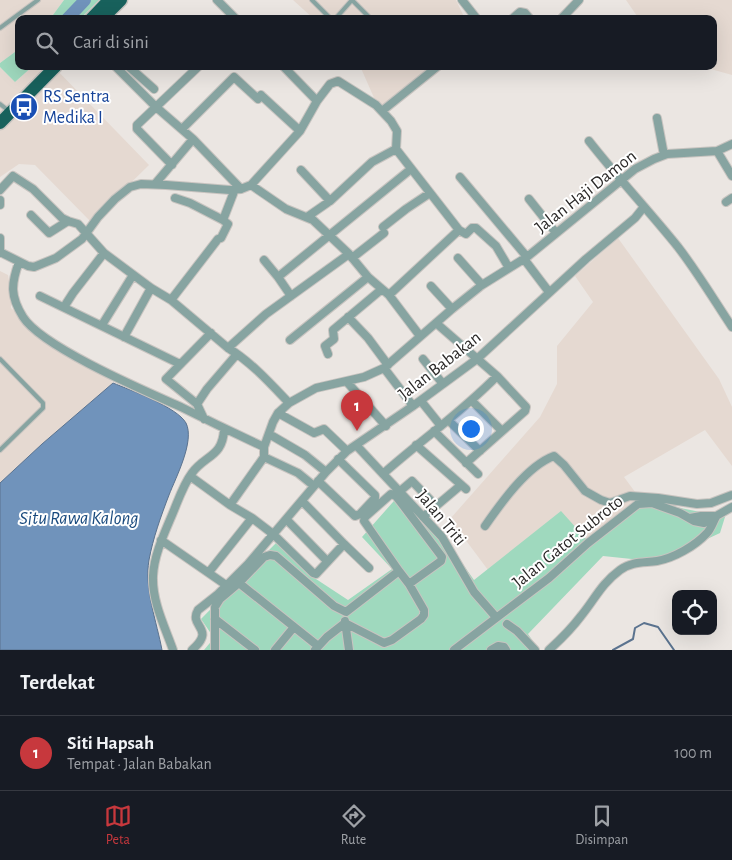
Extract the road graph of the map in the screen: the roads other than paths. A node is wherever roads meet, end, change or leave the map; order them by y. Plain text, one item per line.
1 (38, 0) edge
2 (109, 0) edge
3 (120, 0) edge
4 (217, 0) edge
5 (312, 0) edge
6 (462, 0) edge
7 (579, 0) edge
8 (18, 15) edge
9 (95, 15) edge
10 (106, 15) edge
11 (232, 15) edge
12 (327, 15) edge
13 (339, 15) edge
14 (367, 15) edge
15 (473, 15) edge
16 (565, 15) edge
17 (15, 17) edge
18 (0, 28) edge
19 (40, 70) edge
20 (51, 70) edge
21 (119, 70) edge
22 (133, 70) edge
23 (195, 70) edge
24 (287, 70) edge
25 (433, 70) edge
26 (154, 89) dead end
27 (318, 101) junction
28 (156, 106) junction
29 (4, 109) edge
30 (382, 110) junction
31 (657, 118) dead end
32 (0, 123) edge
33 (182, 129) junction
34 (300, 131) junction
35 (193, 140) junction
36 (589, 141) dead end
37 (732, 144) edge
38 (396, 149) junction
39 (717, 151) junction
40 (664, 155) junction
41 (172, 165) junction
42 (411, 169) junction
43 (301, 170) dead end
44 (732, 176) edge
45 (460, 177) dead end
46 (620, 181) junction
47 (154, 184) junction
48 (252, 185) junction
49 (238, 189) junction
50 (0, 190) edge
51 (430, 193) junction
52 (174, 198) dead end
53 (529, 199) dead end
54 (0, 200) edge
55 (330, 201) junction
56 (0, 205) edge
57 (643, 208) junction
58 (31, 215) dead end
59 (308, 217) junction
60 (223, 220) junction
61 (68, 221) junction
62 (459, 230) junction
63 (556, 233) junction
64 (86, 235) junction
65 (329, 236) junction
66 (0, 238) edge
67 (0, 252) edge
68 (104, 253) junction
69 (350, 256) junction
70 (458, 258) dead end
71 (525, 258) junction
72 (264, 260) dead end
73 (19, 262) junction
74 (509, 268) junction
75 (133, 275) junction
76 (278, 277) junction
77 (368, 277) junction
78 (482, 285) junction
79 (431, 286) dead end
80 (151, 288) junction
81 (382, 289) junction
82 (548, 292) junction
83 (471, 294) joint
84 (389, 295) junction
85 (40, 296) dead end
86 (291, 296) junction
87 (171, 300) junction
88 (64, 307) junction
89 (452, 309) junction
90 (348, 317) junction
91 (436, 322) junction
92 (102, 325) junction
93 (732, 327) edge
94 (211, 333) junction
95 (420, 336) junction
96 (124, 337) junction
97 (290, 340) dead end
98 (228, 348) junction
99 (237, 354) junction
100 (328, 354) dead end
101 (0, 359) edge
102 (423, 359) dead end
103 (477, 359) junction
104 (180, 364) junction
105 (386, 366) junction
106 (497, 376) junction
107 (347, 382) junction
108 (443, 384) junction
109 (421, 401) junction
110 (472, 401) junction
111 (289, 403) junction
112 (197, 404) junction
113 (413, 406) junction
114 (278, 413) junction
115 (204, 419) junction
116 (448, 420) junction
117 (386, 426) junction
118 (441, 426) junction
119 (224, 429) junction
120 (434, 431) junction
121 (502, 431) junction
122 (269, 434) junction
123 (356, 445) junction
124 (416, 445) junction
125 (264, 447) junction
126 (0, 450) edge
127 (347, 451) junction
128 (480, 451) junction
129 (264, 457) junction
130 (338, 459) junction
131 (466, 463) junction
132 (326, 472) junction
133 (383, 474) junction
134 (478, 474) dead end
135 (190, 476) junction
136 (316, 483) junction
137 (399, 492) junction
138 (732, 495) edge
139 (302, 501) junction
140 (230, 505) junction
141 (436, 506) junction
142 (732, 507) edge
143 (732, 511) edge
144 (423, 517) junction
145 (252, 518) junction
146 (286, 519) junction
147 (485, 526) dead end
148 (273, 534) junction
149 (161, 540) junction
150 (344, 544) junction
151 (327, 561) junction
152 (369, 568) dead end
153 (399, 571) junction
154 (209, 572) junction
155 (239, 583) junction
156 (409, 584) junction
157 (226, 585) junction
158 (346, 612) junction
159 (495, 616) dead end
160 (214, 620) junction
161 (345, 624) junction
162 (507, 624) dead end
163 (294, 627) junction
164 (317, 648) edge
165 (173, 650) edge
166 (192, 650) edge
167 (214, 650) edge
168 (255, 650) edge
169 (275, 650) edge
170 (349, 650) edge
171 (454, 650) edge
172 (491, 650) edge
173 (506, 650) edge
174 (535, 650) edge
175 (551, 650) edge

1 - 8 lane
2 - 9 highway
3 - 10 highway
4 - 11 street
5 - 12 lane
6 - 15 street
7 - 16 street
13 - 14 lane
17 - 18 lane
19 - 29 highway
20 - 29 highway
21 - 28 street
22 - 26 street
23 - 28 street
24 - 27 street
25 - 30 street
27 - 30 street
27 - 34 street
28 - 33 street
28 - 41 street
29 - 32 highway
30 - 38 street
31 - 40 street
33 - 34 street
33 - 35 street
34 - 48 street
35 - 41 street
35 - 49 street
36 - 46 street
37 - 39 street, Jalan Haji Damon
38 - 42 street
38 - 55 street
39 - 40 street, Jalan Haji Damon
39 - 44 street
40 - 46 street, Jalan Haji Damon
41 - 47 street
42 - 51 street
42 - 65 street
43 - 55 street
45 - 71 street
46 - 57 street
46 - 63 street, Jalan Haji Damon
47 - 49 street
47 - 64 street
48 - 49 street
48 - 59 street
49 - 60 street
50 - 61 street
51 - 62 street
51 - 69 street
52 - 60 street
53 - 63 street
54 - 56 street
55 - 59 street
57 - 82 street, Jalan Babakan
57 - 93 street
58 - 61 street
59 - 65 street
60 - 87 street
61 - 64 street
62 - 74 street
62 - 84 street
63 - 71 street, Jalan Haji Damon
64 - 68 street
64 - 73 street
65 - 69 street
65 - 76 street
66 - 67 street
67 - 73 street
68 - 75 street
68 - 88 street
69 - 77 street
69 - 86 street
70 - 78 street
71 - 74 street, Jalan Haji Damon
71 - 82 street
72 - 76 street
73 - 115 street
74 - 78 street, Jalan Haji Damon
75 - 80 street
75 - 92 street
76 - 86 street
77 - 81 street
77 - 97 street
78 - 83 street, Jalan Haji Damon
79 - 89 street
80 - 87 street
80 - 96 street
81 - 84 street
81 - 90 street
82 - 103 street, Jalan Babakan
83 - 89 street, Jalan Babakan
84 - 95 street
85 - 88 street
86 - 98 street
87 - 94 street
88 - 92 street
89 - 91 street, Jalan Babakan
90 - 100 street
90 - 105 street
91 - 95 street, Jalan Babakan
91 - 103 street
92 - 96 street
94 - 98 street
94 - 104 street
95 - 105 street, Jalan Babakan
96 - 104 street
98 - 99 street
99 - 111 street
99 - 112 street
101 - 126 lane
102 - 108 street
103 - 106 street
103 - 108 street, Jalan Babakan
104 - 112 street
105 - 107 street, Jalan Babakan
105 - 113 street
106 - 110 street
106 - 121 street
107 - 111 street, Jalan Babakan
107 - 117 street
108 - 109 street, Jalan Babakan
109 - 113 street, Jalan Babakan
109 - 118 street
110 - 116 street
110 - 121 street
111 - 114 street, Jalan Babakan
112 - 115 street
113 - 117 street, Jalan Babakan
114 - 122 street, Jalan Babakan
114 - 127 street
115 - 119 street
116 - 118 street
116 - 128 street
117 - 123 street, Jalan Babakan
118 - 120 street
119 - 125 street
119 - 135 street
120 - 124 street
120 - 131 street
121 - 128 street
122 - 125 street, Jalan Babakan
122 - 132 street
123 - 127 street, Jalan Babakan
123 - 133 street, Jalan Triti
124 - 133 street
124 - 141 street
125 - 129 street, Jalan Babakan
127 - 130 street, Jalan Babakan
128 - 131 street
129 - 136 street
129 - 140 street
130 - 132 street, Jalan Babakan
130 - 136 street
131 - 134 street
132 - 136 street, Jalan Babakan
133 - 137 street, Jalan Triti
135 - 140 street
135 - 149 street
136 - 139 street, Jalan Babakan
137 - 141 street
137 - 144 street, Jalan Triti
138 - 147 street
139 - 146 street, Jalan Babakan
139 - 150 street
140 - 145 street
141 - 144 street
142 - 171 street, Jalan Gatot Subroto
143 - 175 street
144 - 159 street, Jalan Triti
145 - 148 street
145 - 154 street
146 - 148 street, Jalan Babakan
146 - 151 street
148 - 151 street
148 - 157 street, Jalan Babakan
149 - 154 street
149 - 165 street
150 - 151 street
150 - 152 street
153 - 156 street
153 - 156 street
153 - 158 street
154 - 157 street
155 - 158 street
155 - 160 street
155 - 163 street
156 - 161 street
157 - 166 street, Jalan Babakan
158 - 161 street
160 - 167 street
160 - 168 street
161 - 164 street
161 - 170 street
162 - 174 street
163 - 164 street
163 - 169 street
172 - 173 street

